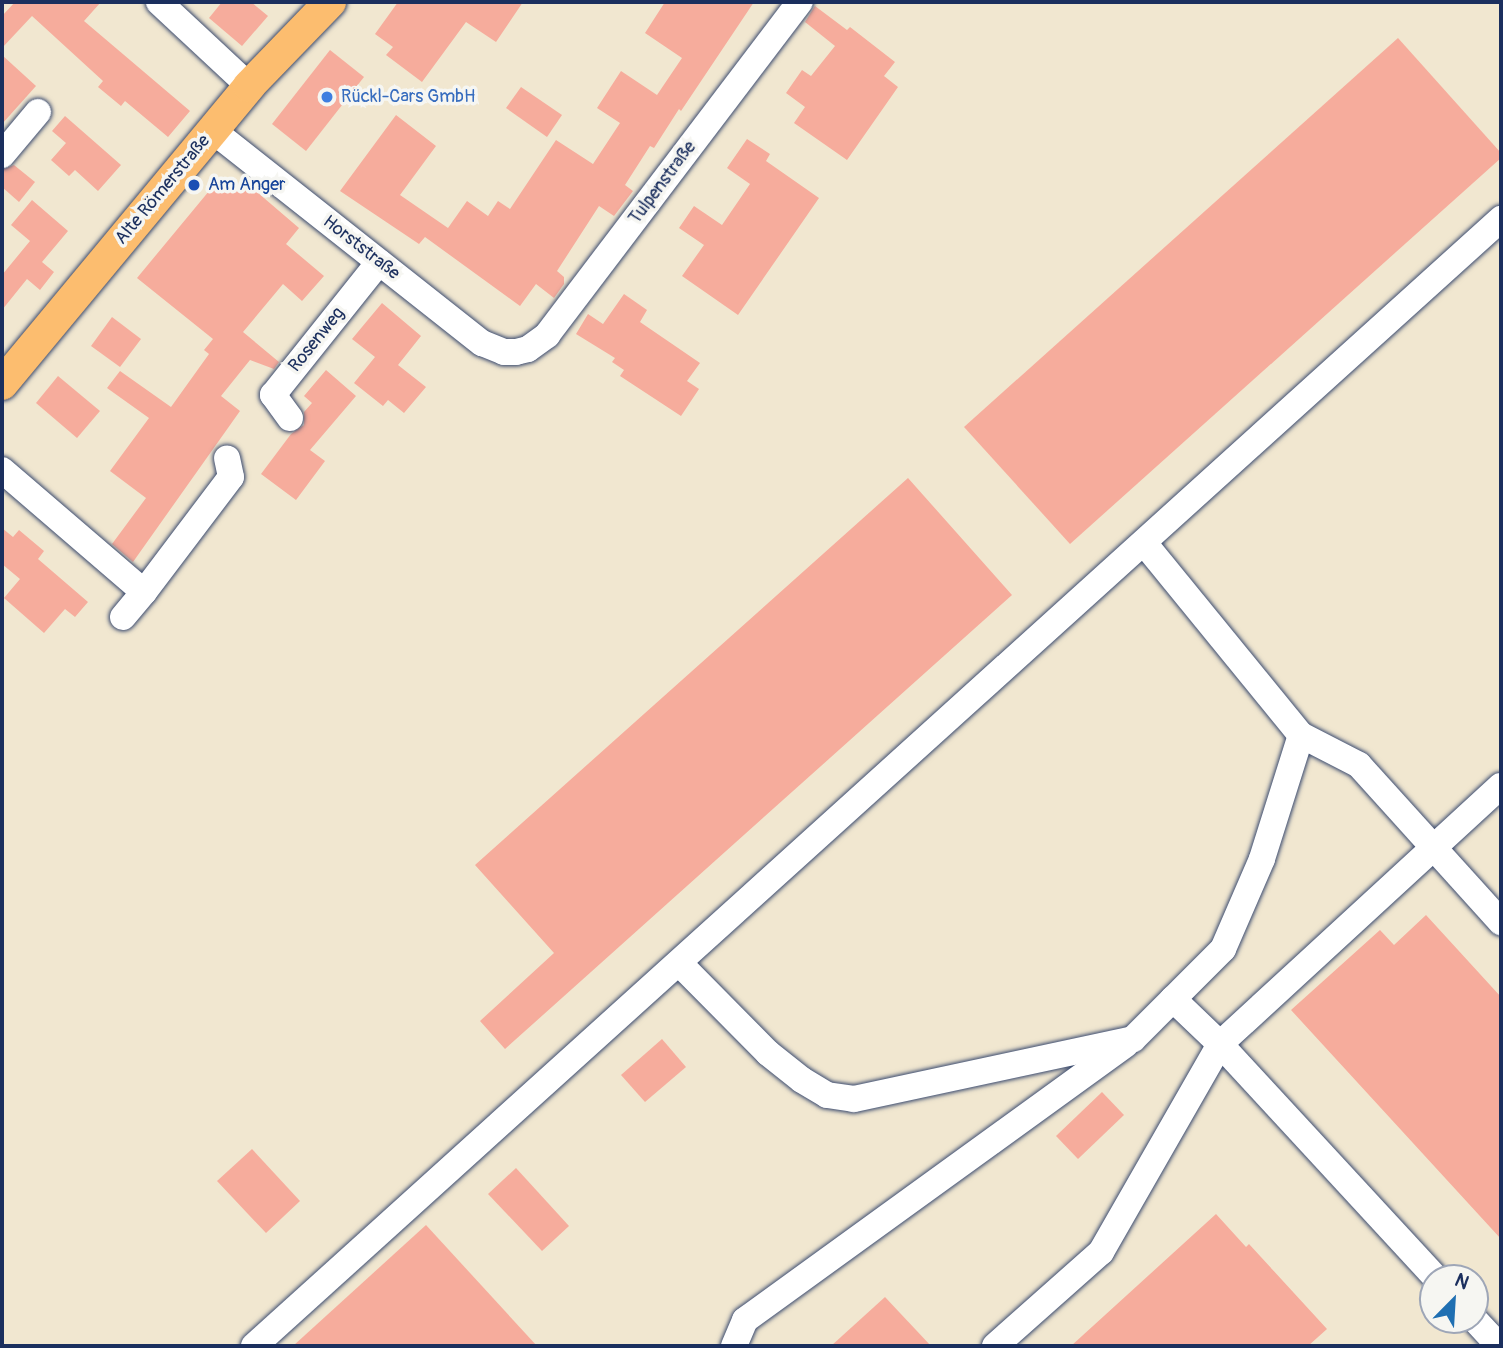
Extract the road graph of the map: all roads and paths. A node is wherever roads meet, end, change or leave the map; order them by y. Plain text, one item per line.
1 (159, 2) edge
2 (330, 2) edge
3 (800, 2) edge
4 (249, 86) junction
5 (38, 112) dead end
6 (212, 130) junction
7 (2, 155) edge
8 (1501, 219) edge
9 (379, 262) junction
10 (516, 352) joint
11 (3, 379) edge
12 (290, 418) dead end
13 (227, 458) dead end
14 (2, 470) edge
15 (1145, 544) junction
16 (144, 592) junction
17 (123, 617) dead end
18 (1301, 735) junction
19 (1501, 786) edge
20 (1433, 848) junction
21 (1501, 922) edge
22 (680, 964) junction
23 (1173, 999) junction
24 (1133, 1039) junction
25 (1220, 1044) junction
26 (1423, 1264) edge
27 (254, 1346) edge
28 (734, 1346) edge
29 (995, 1346) edge

1 - 4 street
2 - 4 main road, Alte Römerstraße
3 - 10 street, Tulpenstraße
4 - 6 main road, Alte Römerstraße
5 - 7 street
6 - 9 street, Horststraße
6 - 11 main road, Alte Römerstraße
8 - 15 street
9 - 10 street, Horststraße
9 - 12 street, Rosenweg
13 - 16 street
14 - 16 street
15 - 18 street
15 - 22 street
16 - 17 street
18 - 20 street
18 - 23 street
19 - 20 street
20 - 21 street
20 - 25 street
22 - 24 street
22 - 27 street
23 - 24 street
23 - 25 street
24 - 28 street
25 - 26 street
25 - 29 street

